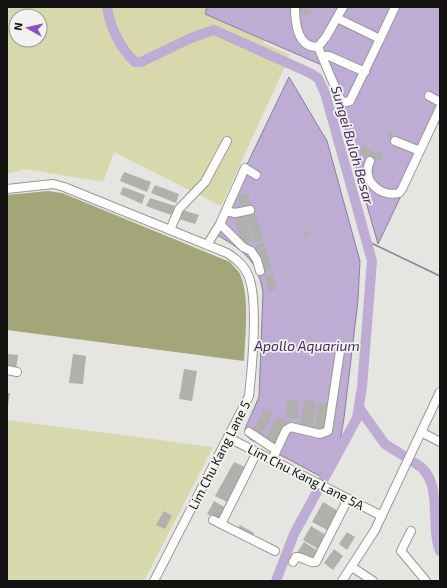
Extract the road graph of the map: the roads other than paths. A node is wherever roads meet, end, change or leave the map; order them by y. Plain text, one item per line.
1 (295, 7) edge
2 (343, 7) edge
3 (395, 7) edge
4 (337, 18) junction
5 (380, 39) junction
6 (318, 47) junction
7 (323, 56) junction
8 (365, 72) junction
9 (429, 96) dead end
10 (440, 102) edge
11 (440, 108) edge
12 (227, 141) dead end
13 (395, 141) dead end
14 (420, 151) junction
15 (370, 161) dead end
16 (256, 175) dead end
17 (7, 189) edge
18 (250, 210) dead end
19 (226, 211) junction
20 (220, 224) junction
21 (170, 230) junction
22 (207, 244) junction
23 (260, 271) dead end
24 (340, 351) dead end
25 (7, 370) edge
26 (17, 372) dead end
27 (440, 392) edge
28 (249, 432) dead end
29 (421, 432) junction
30 (229, 438) junction
31 (440, 442) edge
32 (276, 450) junction
33 (257, 452) junction
34 (272, 460) junction
35 (348, 499) junction
36 (382, 516) junction
37 (213, 520) dead end
38 (221, 524) junction
39 (410, 531) dead end
40 (275, 551) dead end
41 (294, 562) dead end
42 (352, 567) junction
43 (154, 581) edge
44 (342, 581) edge
45 (373, 581) edge
46 (426, 581) edge

1 - 6 street
2 - 4 street
3 - 5 street
4 - 5 street
4 - 6 street
5 - 8 street
6 - 7 street
7 - 8 street
7 - 8 street
9 - 10 street
11 - 14 street
12 - 21 street
13 - 14 street
14 - 15 street
16 - 19 street
17 - 21 street, Lim Chu Kang Lane 5
18 - 19 street
19 - 20 street
20 - 22 street
20 - 23 street
21 - 22 street, Lim Chu Kang Lane 5
22 - 30 street, Lim Chu Kang Lane 5
24 - 32 street
25 - 26 street
27 - 29 street
28 - 32 street
29 - 31 street
29 - 36 street
30 - 33 street, Lim Chu Kang Lane 5A
30 - 43 street, Lim Chu Kang Lane 5
32 - 34 street
33 - 34 street, Lim Chu Kang Lane 5A
33 - 38 street
34 - 35 street, Lim Chu Kang Lane 5A
35 - 36 street, Lim Chu Kang Lane 5A
35 - 41 street
36 - 42 street
37 - 38 street
38 - 40 street
39 - 46 street
42 - 44 street
42 - 45 street

